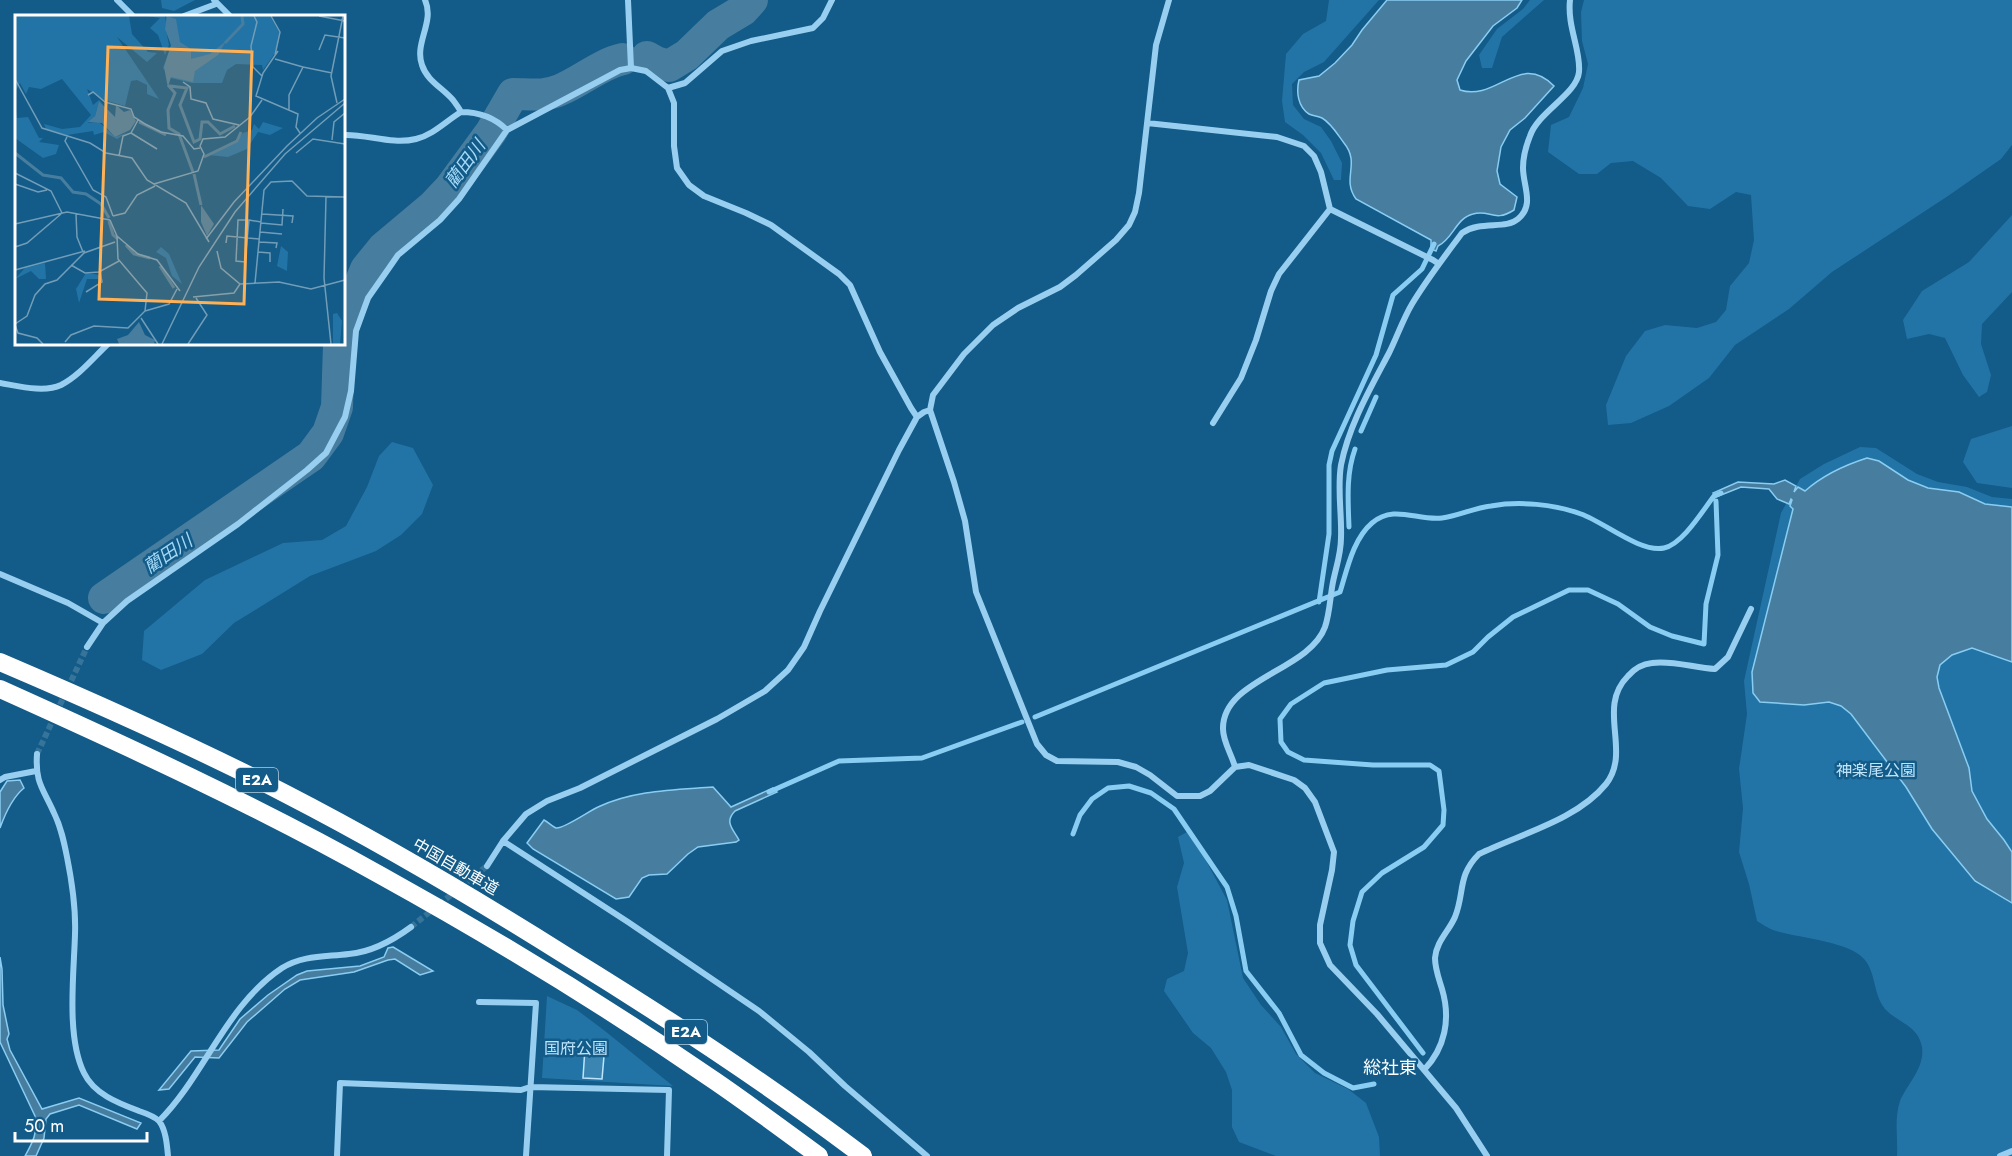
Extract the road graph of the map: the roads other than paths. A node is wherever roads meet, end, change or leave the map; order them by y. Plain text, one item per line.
1 (117, 0) edge
2 (425, 0) edge
3 (628, 0) edge
4 (832, 0) edge
5 (1169, 0) edge
6 (1570, 0) edge
7 (215, 2) edge
8 (132, 15) edge
9 (186, 15) edge
10 (229, 15) edge
11 (631, 68) junction
12 (668, 88) junction
13 (461, 112) junction
14 (1147, 123) junction
15 (505, 128) junction
16 (345, 135) edge
17 (1330, 209) junction
18 (1439, 264) junction
19 (107, 345) edge
20 (0, 383) edge
21 (930, 410) junction
22 (917, 417) junction
23 (1213, 423) dead end
24 (0, 574) edge
25 (1750, 609) dead end
26 (103, 624) junction
27 (87, 647) tunnel mouth
28 (0, 662) edge
29 (0, 689) edge
30 (37, 754) tunnel mouth
31 (1235, 767) junction
32 (36, 771) junction
33 (0, 780) edge
34 (503, 841) junction
35 (487, 866) tunnel mouth
36 (411, 927) tunnel mouth
37 (479, 1002) dead end
38 (1424, 1070) junction
39 (530, 1086) junction
40 (159, 1121) junction
41 (2012, 1151) edge
42 (168, 1156) edge
43 (337, 1156) edge
44 (526, 1156) edge
45 (668, 1156) edge
46 (819, 1156) edge
47 (863, 1156) edge
48 (927, 1156) edge
49 (1487, 1156) edge
50 (2000, 1156) edge

1 - 8 street
2 - 13 street
3 - 11 street
4 - 12 street
5 - 14 street
6 - 18 street
7 - 9 street
7 - 10 street
11 - 12 street
11 - 15 street
12 - 22 street
13 - 15 street
13 - 16 street
14 - 17 street
14 - 21 street
15 - 26 street
17 - 18 street
17 - 23 street
18 - 31 street
19 - 20 street
21 - 22 street
21 - 31 street
22 - 34 street
24 - 26 street
25 - 38 street
26 - 27 street
28 - 47 highway, 中国自動車道 / E2A
29 - 46 highway, E2A
30 - 32 street
31 - 38 street
32 - 33 street
32 - 40 street
34 - 35 street
34 - 48 street
36 - 40 street
37 - 39 street
38 - 49 street
39 - 43 street
39 - 44 street
39 - 45 street
40 - 42 street
41 - 50 street

